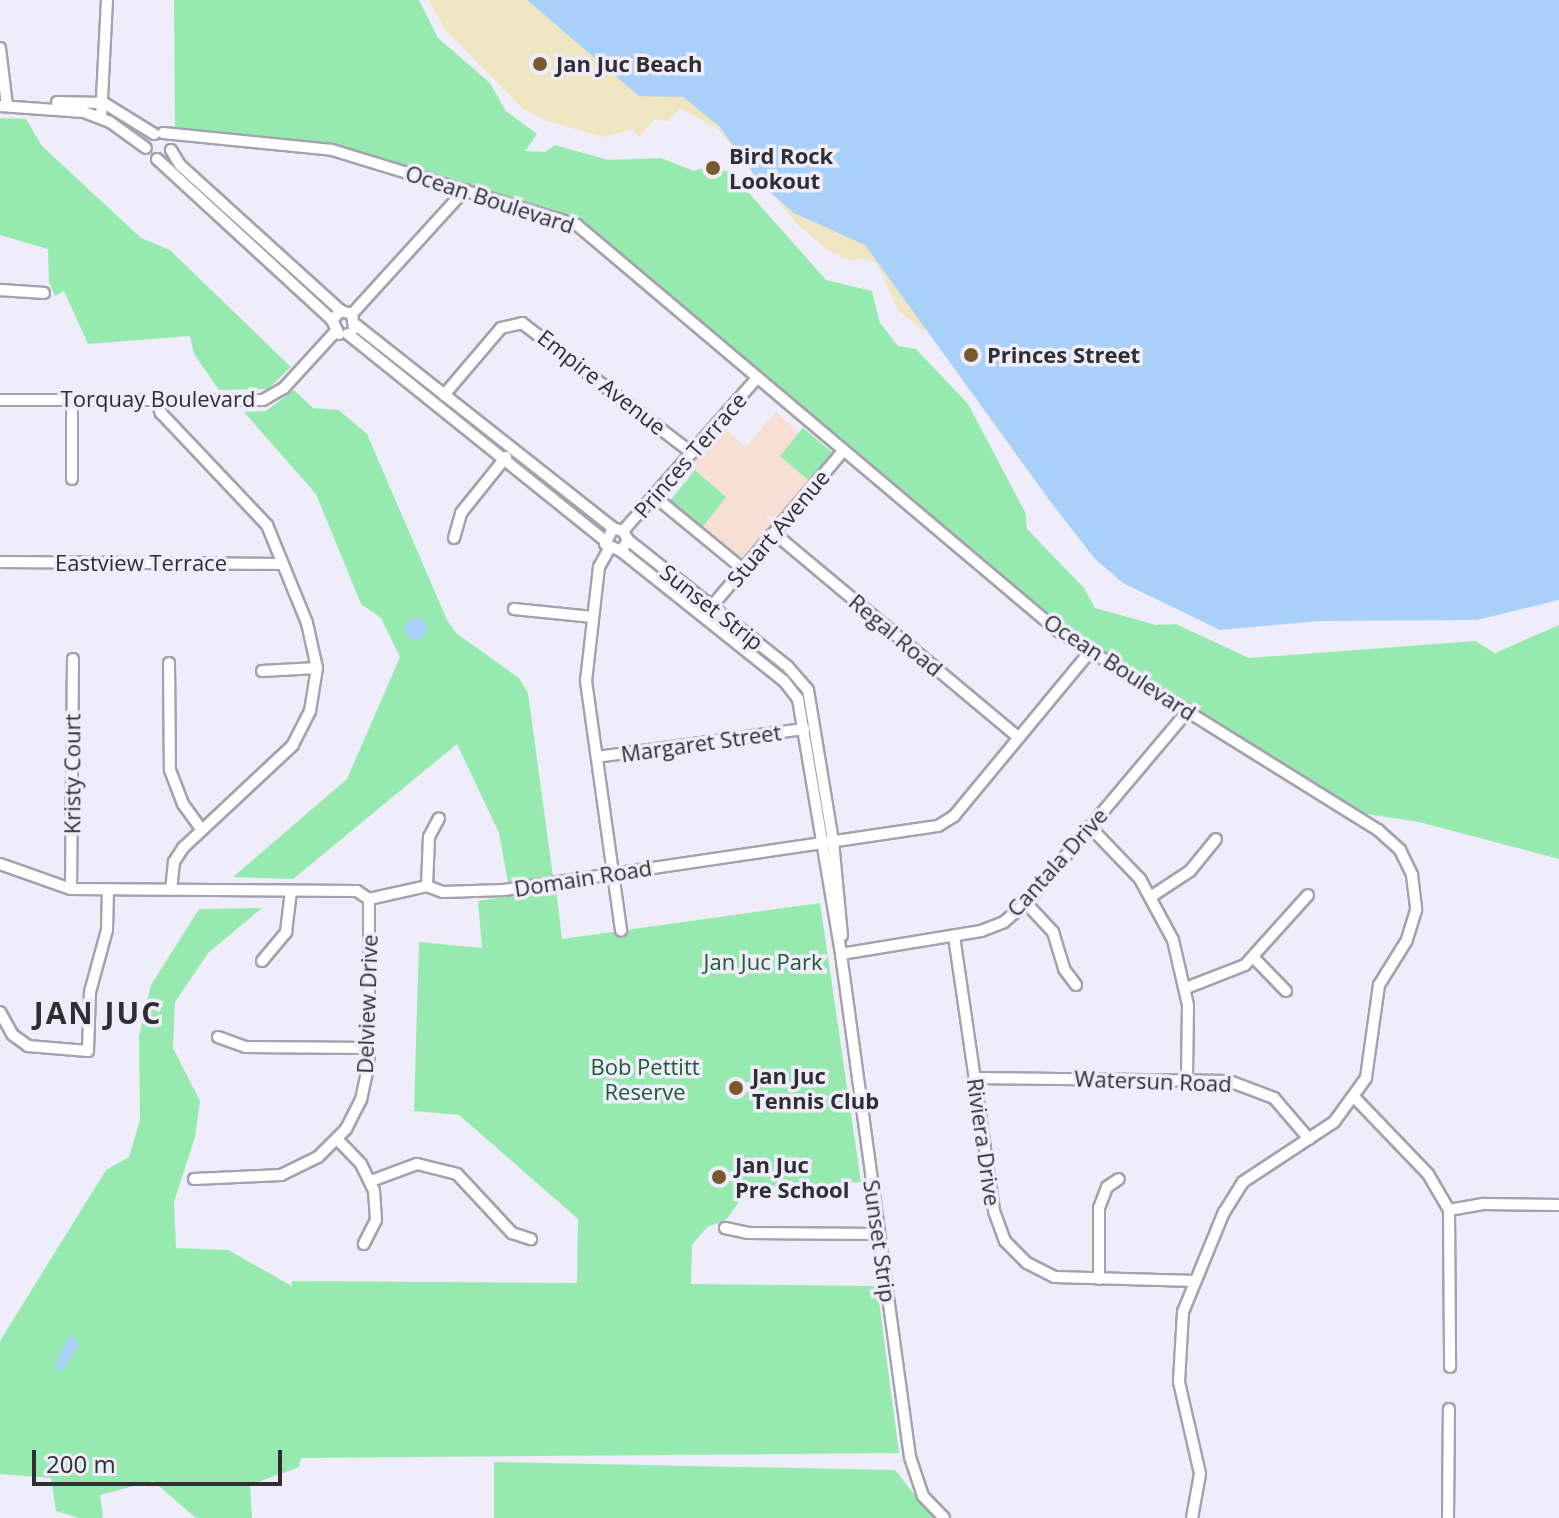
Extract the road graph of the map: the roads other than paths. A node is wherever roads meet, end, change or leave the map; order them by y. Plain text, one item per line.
1 (107, 0) edge
2 (0, 48) edge
3 (104, 103) junction
4 (4, 106) edge
5 (101, 118) junction
6 (158, 134) junction
7 (194, 136) junction
8 (171, 147) junction
9 (146, 148) junction
10 (157, 159) junction
11 (465, 190) junction
12 (0, 290) edge
13 (44, 293) dead end
14 (332, 320) junction
15 (349, 321) junction
16 (336, 331) junction
17 (757, 378) junction
18 (444, 395) junction
19 (0, 400) edge
20 (72, 400) junction
21 (157, 401) junction
22 (513, 450) junction
23 (844, 450) junction
24 (692, 453) junction
25 (504, 460) junction
26 (72, 479) dead end
27 (654, 496) junction
28 (621, 533) junction
29 (774, 533) junction
30 (454, 538) dead end
31 (606, 545) junction
32 (621, 551) junction
33 (0, 562) edge
34 (282, 564) junction
35 (743, 569) junction
36 (712, 606) junction
37 (514, 609) dead end
38 (593, 617) junction
39 (1092, 649) junction
40 (73, 659) dead end
41 (169, 663) dead end
42 (317, 668) junction
43 (262, 671) dead end
44 (1187, 712) junction
45 (804, 729) junction
46 (1019, 738) junction
47 (597, 757) junction
48 (439, 818) dead end
49 (1090, 827) junction
50 (202, 830) junction
51 (1216, 839) dead end
52 (833, 841) junction
53 (820, 843) junction
54 (0, 864) edge
55 (613, 872) junction
56 (427, 886) junction
57 (71, 889) junction
58 (108, 890) junction
59 (171, 890) junction
60 (291, 891) junction
61 (1308, 895) dead end
62 (1152, 896) junction
63 (369, 899) junction
64 (1026, 903) junction
65 (621, 931) dead end
66 (954, 936) junction
67 (841, 954) junction
68 (1254, 958) junction
69 (262, 961) dead end
70 (1076, 985) dead end
71 (1186, 988) junction
72 (1286, 991) dead end
73 (0, 1012) edge
74 (218, 1037) dead end
75 (369, 1048) junction
76 (975, 1078) junction
77 (1187, 1080) junction
78 (1356, 1099) junction
79 (1309, 1139) junction
80 (338, 1140) junction
81 (194, 1179) dead end
82 (1119, 1179) dead end
83 (371, 1181) junction
84 (1559, 1205) edge
85 (1449, 1210) junction
86 (725, 1228) dead end
87 (879, 1234) junction
88 (531, 1239) dead end
89 (364, 1244) dead end
90 (1099, 1279) junction
91 (1195, 1281) junction
92 (1450, 1367) dead end
93 (1449, 1409) dead end
94 (944, 1518) edge
95 (1192, 1518) edge
96 (1448, 1518) edge

1 - 3 street
2 - 4 street
3 - 4 street
3 - 5 street
3 - 6 street
4 - 5 street
5 - 9 street
6 - 7 street, Ocean Boulevard
6 - 8 street, Sunset Strip
6 - 9 street
7 - 8 street, Ocean Boulevard
7 - 11 street, Ocean Boulevard
8 - 10 street
8 - 15 street, Sunset Strip
9 - 10 street
10 - 14 street
11 - 15 street
11 - 17 street, Ocean Boulevard
12 - 13 street
14 - 15 street
14 - 16 street
15 - 16 street, Sunset Strip
15 - 18 street, Sunset Strip
15 - 25 street, Sunset Strip
16 - 21 street, Torquay Boulevard
17 - 23 street, Ocean Boulevard
17 - 24 street, Princes Terrace
18 - 22 street, Sunset Strip
18 - 24 street, Empire Avenue
19 - 20 street, Torquay Boulevard
20 - 21 street, Torquay Boulevard
20 - 26 street
21 - 34 street
22 - 25 street
22 - 28 street, Sunset Strip
23 - 29 street, Stuart Avenue
23 - 39 street, Ocean Boulevard
24 - 27 street, Princes Terrace
25 - 30 street
25 - 31 street, Sunset Strip
27 - 28 street, Princes Terrace
27 - 35 street
28 - 31 street
28 - 32 street
28 - 36 street, Sunset Strip
29 - 35 street, Stuart Avenue
29 - 46 street, Regal Road
31 - 32 street, Sunset Strip
31 - 38 street
32 - 45 street, Sunset Strip
33 - 34 street, Eastview Terrace
34 - 42 street
35 - 36 street, Stuart Avenue
36 - 52 street, Sunset Strip
37 - 38 street
38 - 47 street
39 - 44 street, Ocean Boulevard
39 - 46 street, Domain Road
40 - 57 street, Kristy Court
41 - 50 street
42 - 43 street
42 - 50 street
44 - 49 street, Cantala Drive
44 - 78 street, Ocean Boulevard
45 - 47 street, Margaret Street
45 - 53 street, Sunset Strip
46 - 52 street, Domain Road
47 - 55 street
48 - 56 street
49 - 62 street
49 - 64 street, Cantala Drive
50 - 59 street
51 - 62 street
52 - 53 street, Domain Road
52 - 67 street, Sunset Strip
53 - 55 street, Domain Road
53 - 67 street, Sunset Strip
54 - 57 street, Domain Road
55 - 56 street, Domain Road
55 - 65 street
56 - 63 street, Domain Road
57 - 58 street, Domain Road
58 - 59 street, Domain Road
58 - 73 street
59 - 60 street, Domain Road
60 - 63 street, Domain Road
60 - 69 street
61 - 68 street
62 - 71 street
63 - 75 street, Delview Drive
64 - 66 street, Cantala Drive
64 - 70 street
66 - 67 street, Cantala Drive
66 - 76 street, Riviera Drive
67 - 87 street, Sunset Strip
68 - 71 street
68 - 72 street
71 - 77 street
74 - 75 street
75 - 80 street, Delview Drive
76 - 77 street, Watersun Road
76 - 90 street, Riviera Drive
77 - 79 street, Watersun Road
78 - 79 street, Ocean Boulevard
78 - 85 street
79 - 91 street, Ocean Boulevard
80 - 81 street, Delview Drive
80 - 83 street
82 - 90 street
83 - 88 street
83 - 89 street
84 - 85 street
85 - 92 street
86 - 87 street
87 - 94 street, Sunset Strip
90 - 91 street, Riviera Drive
91 - 95 street, Ocean Boulevard
93 - 96 street

